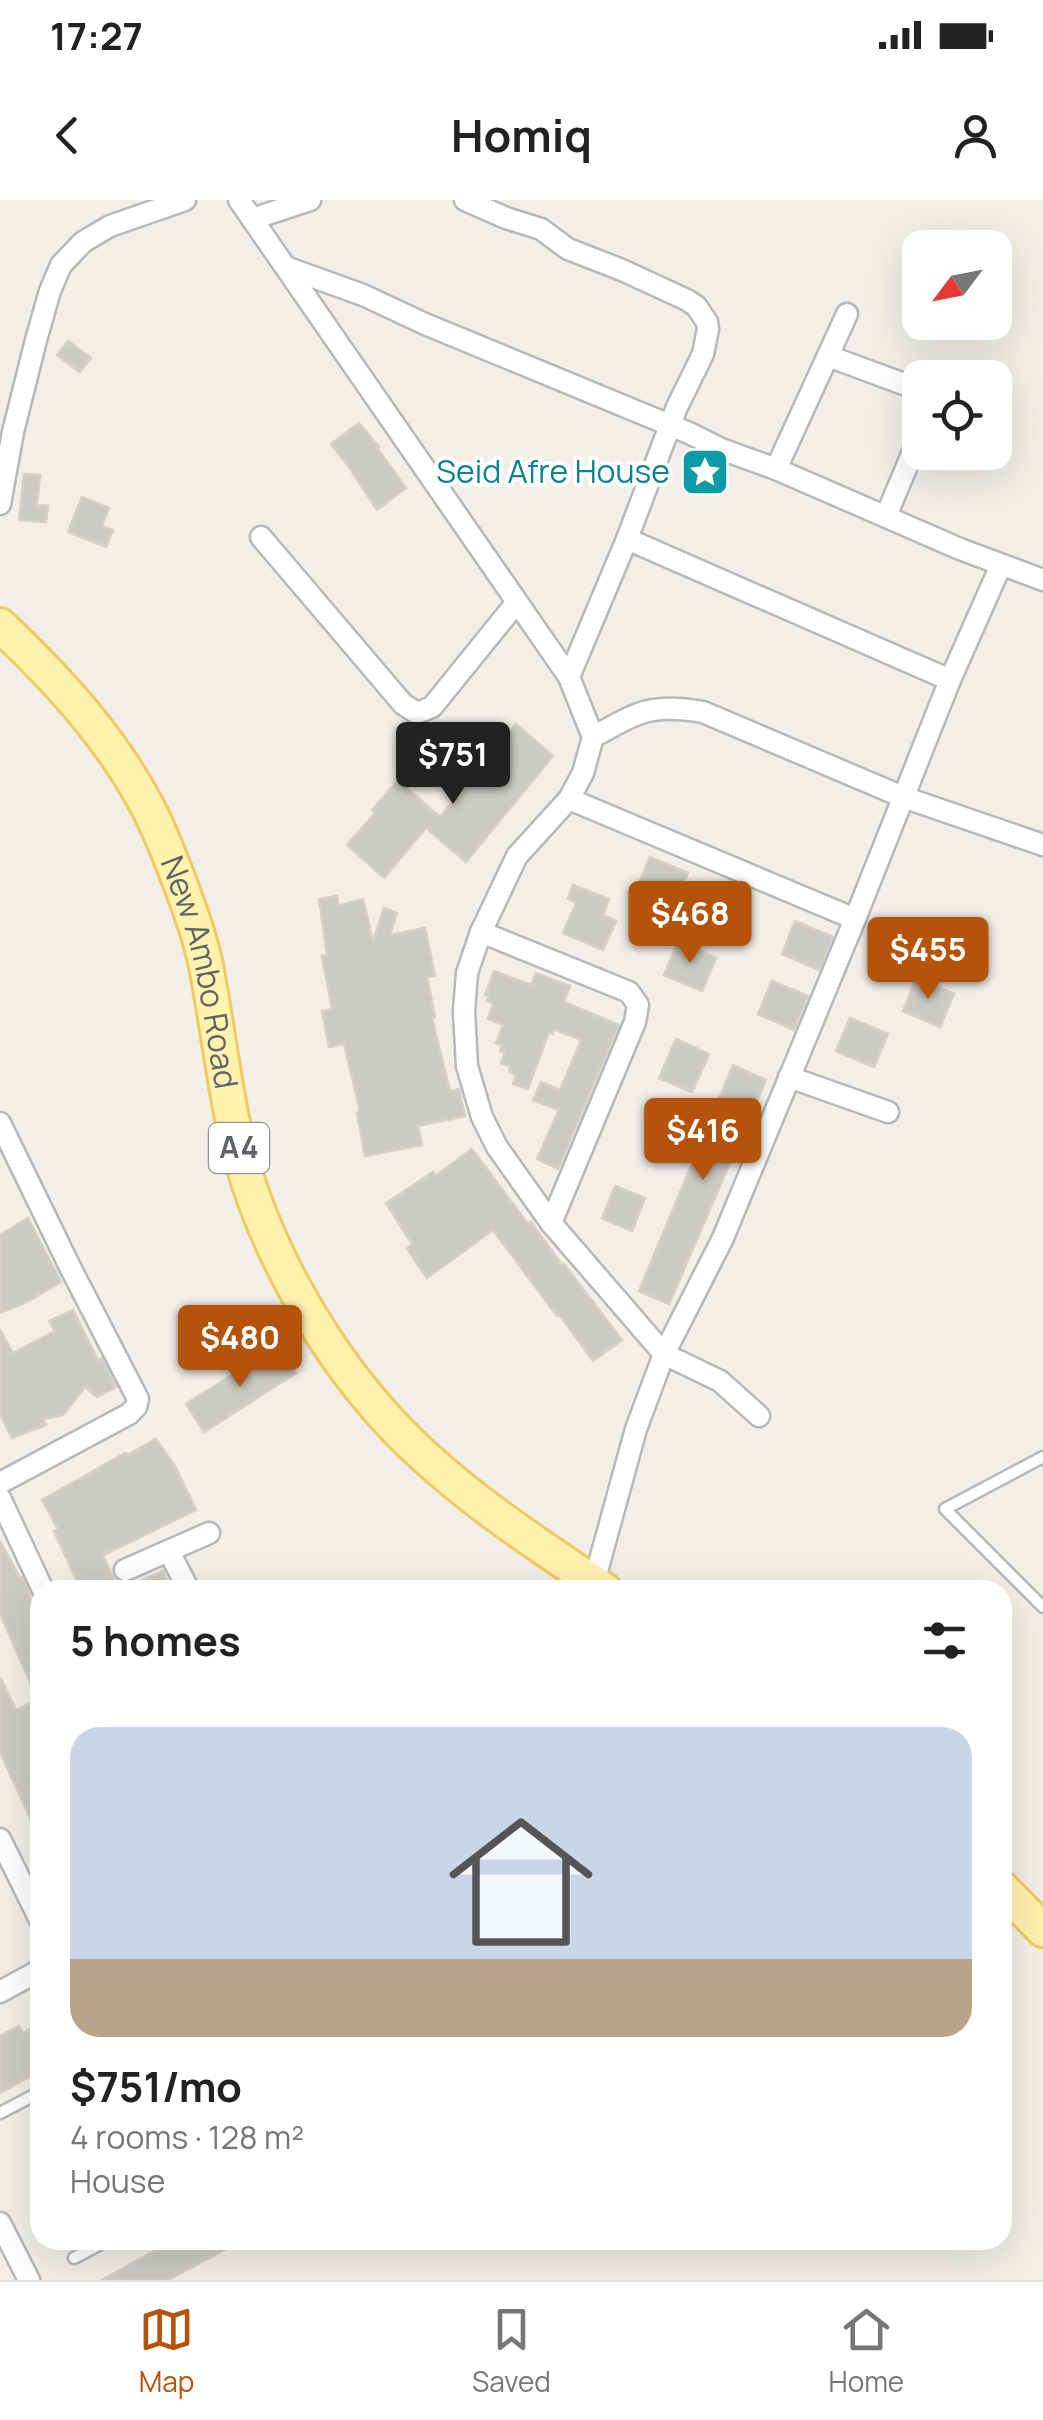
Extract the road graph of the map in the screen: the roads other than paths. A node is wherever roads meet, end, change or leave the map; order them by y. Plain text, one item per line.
1 (185, 200) edge
2 (239, 200) edge
3 (310, 200) edge
4 (465, 200) edge
5 (252, 220) junction
6 (287, 268) junction
7 (847, 314) dead end
8 (828, 356) junction
9 (902, 383) edge
10 (670, 426) junction
11 (776, 469) junction
12 (905, 470) edge
13 (0, 504) edge
14 (886, 516) junction
15 (261, 537) dead end
16 (628, 539) junction
17 (1001, 565) junction
18 (1043, 580) edge
19 (517, 602) junction
20 (0, 625) edge
21 (569, 676) junction
22 (950, 680) junction
23 (594, 736) junction
24 (903, 796) junction
25 (569, 799) junction
26 (1043, 846) edge
27 (855, 919) junction
28 (480, 932) junction
29 (789, 1077) junction
30 (888, 1112) dead end
31 (0, 1123) edge
32 (551, 1224) junction
33 (664, 1354) junction
34 (758, 1416) dead end
35 (1043, 1457) edge
36 (0, 1483) edge
37 (0, 1498) edge
38 (208, 1533) dead end
39 (170, 1552) junction
40 (125, 1570) dead end
41 (38, 1580) edge
42 (183, 1580) edge
43 (591, 1580) edge
44 (601, 1580) edge
45 (1043, 1607) edge
46 (0, 1839) edge
47 (1012, 1898) edge
48 (30, 1900) edge
49 (1043, 1930) edge
50 (30, 1976) edge
51 (0, 1992) edge
52 (30, 2097) edge
53 (0, 2113) edge
54 (0, 2223) edge
55 (89, 2250) edge
56 (74, 2258) dead end
57 (29, 2280) edge

1 - 13 street
2 - 5 street
3 - 5 street
4 - 10 street
5 - 6 street
6 - 10 street
6 - 19 street
7 - 8 street
8 - 9 street
8 - 11 street
10 - 11 street
10 - 16 street
11 - 14 street
12 - 14 street
14 - 17 street
15 - 19 street
16 - 21 street
16 - 22 street
17 - 18 street
17 - 22 street
19 - 21 street
20 - 43 main road, New Ambo Road / A4
21 - 23 street
22 - 24 street
23 - 24 street
23 - 25 street
24 - 26 street
24 - 27 street
25 - 27 street
25 - 28 street
27 - 29 street
28 - 32 street
28 - 32 street
29 - 30 street
29 - 33 street
31 - 36 street
32 - 33 street
33 - 34 street
33 - 44 street
35 - 45 lane
37 - 41 street
38 - 39 street
39 - 40 street
39 - 42 street
46 - 48 street
47 - 49 main road
50 - 51 street
52 - 53 lane
54 - 57 street
55 - 56 lane

